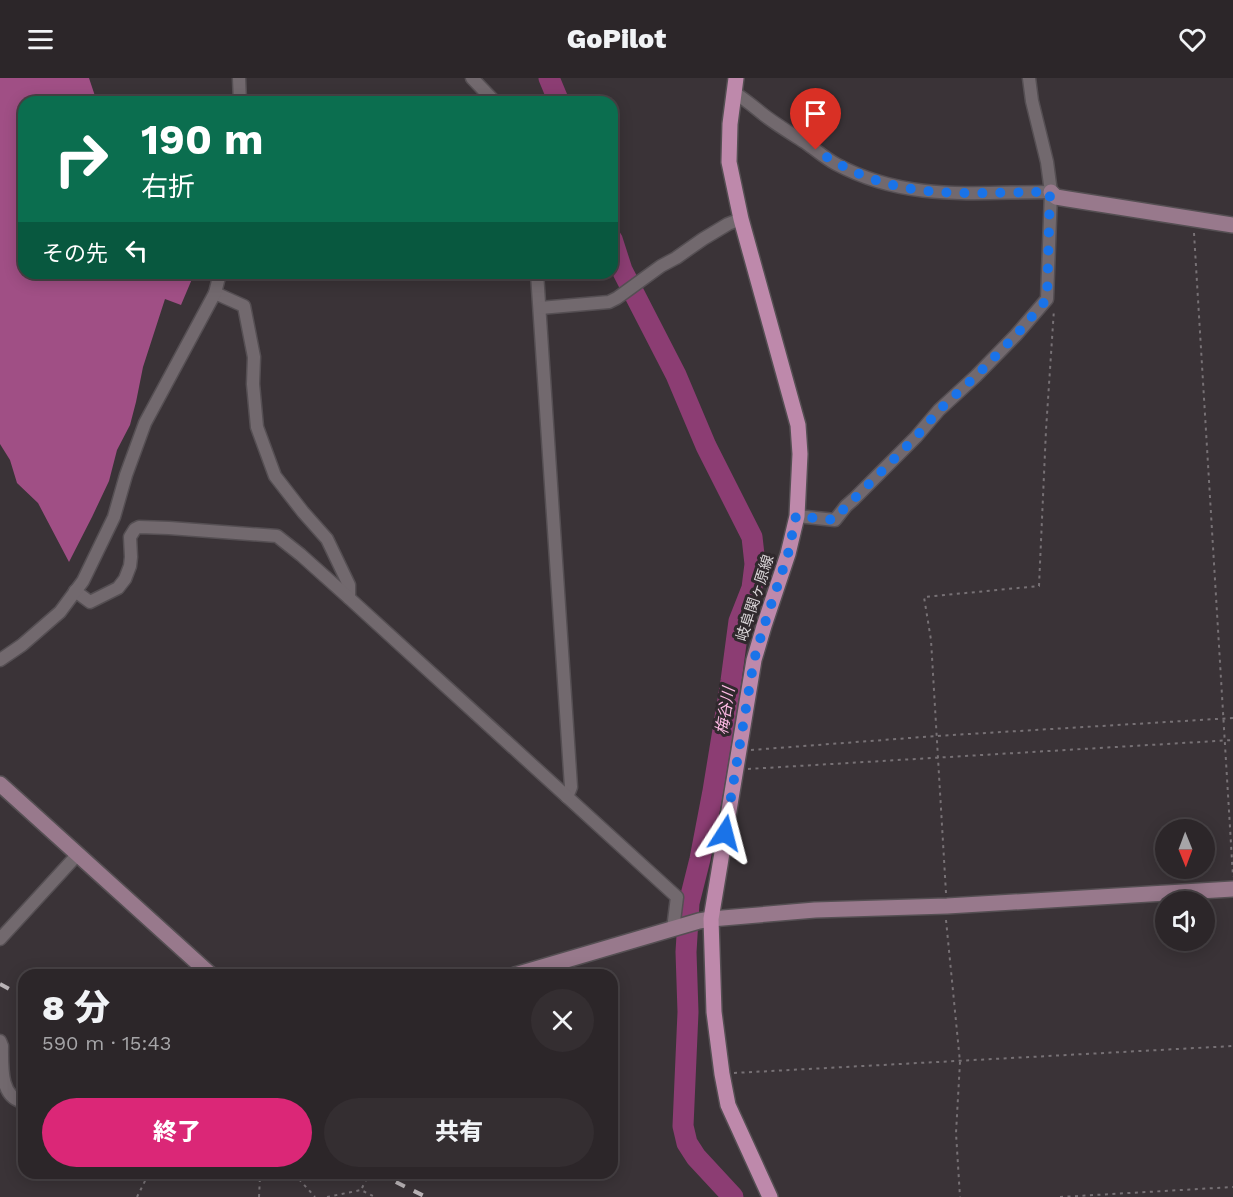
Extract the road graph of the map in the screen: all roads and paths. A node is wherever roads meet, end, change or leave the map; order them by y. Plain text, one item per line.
1 (238, 78) edge
2 (472, 78) edge
3 (1029, 78) edge
4 (735, 86) edge
5 (240, 96) edge
6 (489, 96) edge
7 (1050, 192) junction
8 (741, 219) junction
9 (1194, 220) junction
10 (1233, 225) edge
11 (218, 279) edge
12 (538, 279) edge
13 (215, 293) junction
14 (1047, 299) junction
15 (540, 308) junction
16 (796, 516) junction
17 (75, 591) junction
18 (349, 598) junction
19 (0, 660) edge
20 (1233, 718) edge
21 (1223, 719) junction
22 (936, 736) junction
23 (1233, 740) edge
24 (1224, 741) junction
25 (739, 751) junction
26 (937, 757) junction
27 (736, 770) junction
28 (0, 784) edge
29 (567, 797) junction
30 (78, 854) junction
31 (1233, 880) edge
32 (1233, 889) edge
33 (947, 906) junction
34 (705, 920) junction
35 (676, 928) junction
36 (0, 939) edge
37 (205, 969) edge
38 (535, 969) edge
39 (0, 1041) edge
40 (1233, 1046) edge
41 (960, 1062) junction
42 (722, 1074) junction
43 (18, 1100) edge
44 (146, 1179) edge
45 (260, 1179) edge
46 (299, 1179) edge
47 (366, 1179) edge
48 (1233, 1187) edge
49 (361, 1190) junction
50 (137, 1197) edge
51 (259, 1197) edge
52 (315, 1197) edge
53 (327, 1197) edge
54 (375, 1197) edge
55 (770, 1197) edge
56 (960, 1197) edge
57 (1060, 1197) edge

1 - 5 street
2 - 6 street
3 - 7 street
4 - 7 street
4 - 8 main road, 岐阜関ヶ原線
7 - 9 street
7 - 14 street
8 - 15 street
8 - 16 main road, 岐阜関ヶ原線
9 - 10 street
9 - 21 path
11 - 13 street
12 - 15 street
13 - 17 street
13 - 18 street
14 - 16 street
14 - 22 path
15 - 29 street
16 - 25 main road, 岐阜関ヶ原線
17 - 18 street
17 - 19 street
18 - 29 street
20 - 21 path
21 - 22 path
21 - 24 path
22 - 25 path
22 - 26 path
23 - 24 path
24 - 26 path
24 - 31 path
25 - 27 main road, 岐阜関ヶ原線
26 - 27 path
26 - 33 path
27 - 34 main road, 岐阜関ヶ原線
28 - 30 street
29 - 35 street
30 - 36 street
30 - 37 street
32 - 33 street
33 - 34 street
33 - 41 path
34 - 35 street
34 - 42 main road, 岐阜関ヶ原線
35 - 38 street
39 - 43 street
40 - 41 path
41 - 42 path
41 - 56 path
42 - 55 main road, 岐阜関ヶ原線
44 - 50 path
45 - 51 path
46 - 52 path
47 - 49 path
48 - 57 path
49 - 53 path
49 - 54 path

